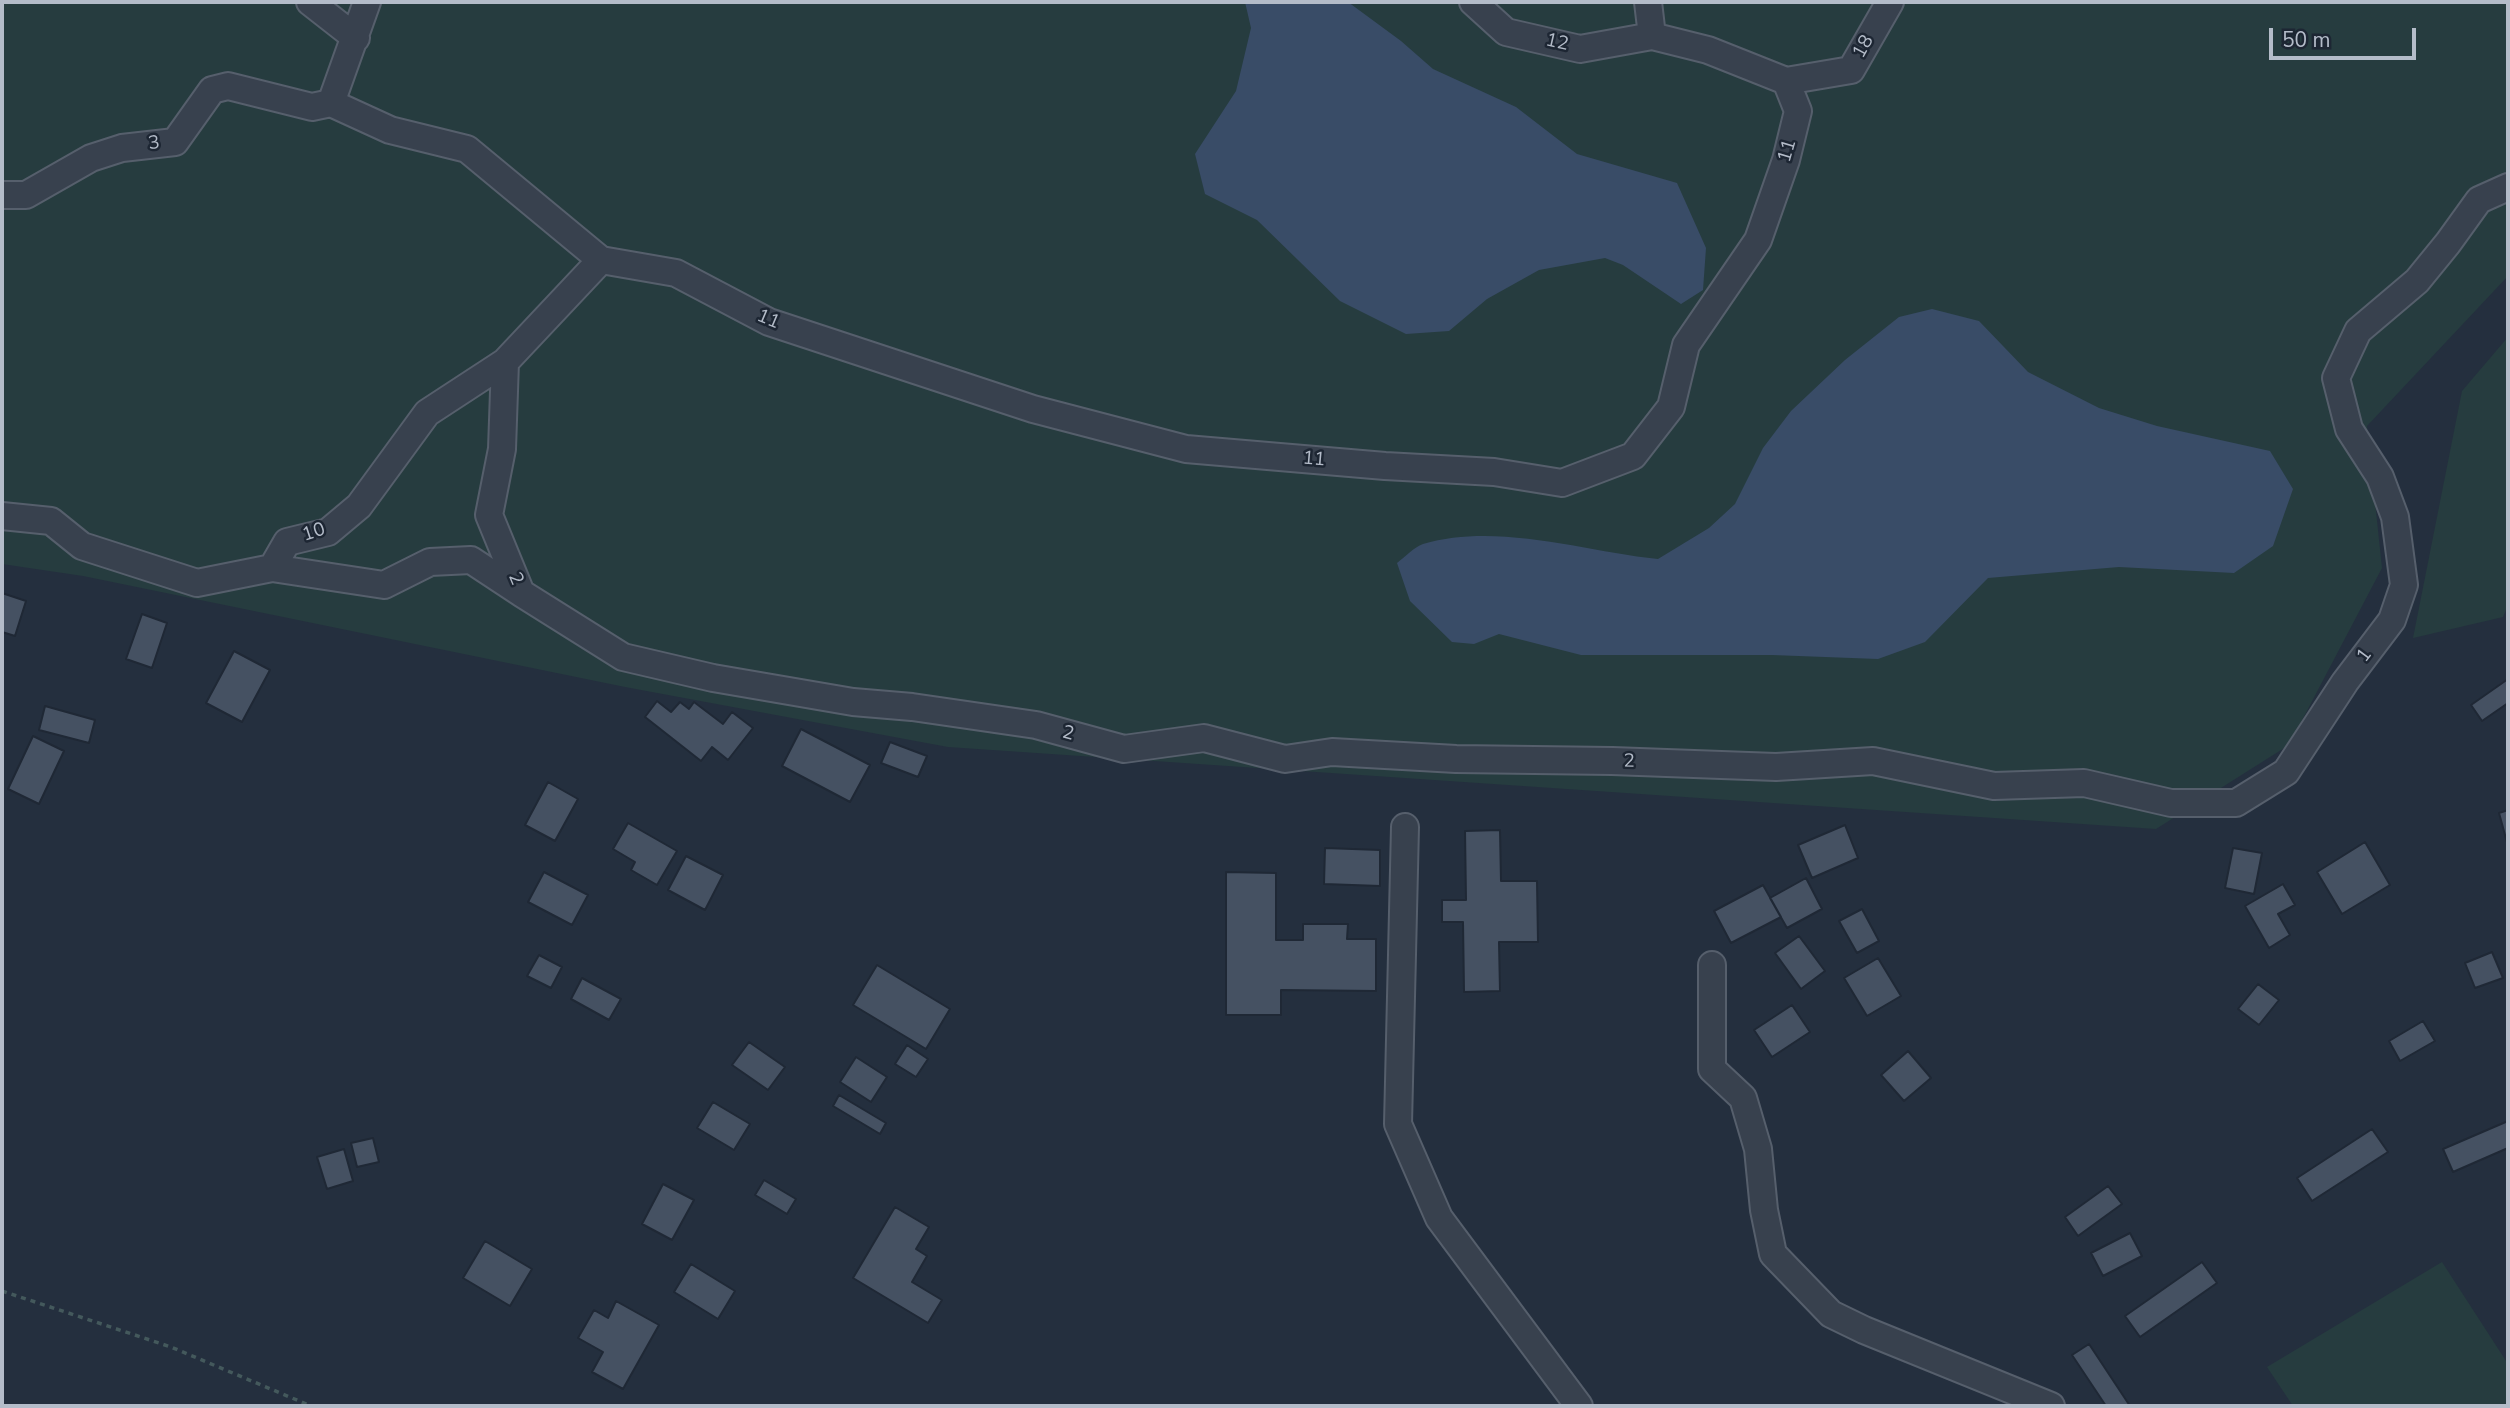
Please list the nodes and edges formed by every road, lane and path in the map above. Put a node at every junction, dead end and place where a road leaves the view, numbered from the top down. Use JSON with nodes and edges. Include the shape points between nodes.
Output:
{"nodes":[{"id":1,"x":310,"y":2,"type":"edge"},
{"id":2,"x":367,"y":2,"type":"edge"},
{"id":3,"x":1473,"y":2,"type":"edge"},
{"id":4,"x":1648,"y":2,"type":"edge"},
{"id":5,"x":1889,"y":2,"type":"edge"},
{"id":6,"x":1652,"y":36,"type":"junction"},
{"id":7,"x":356,"y":38,"type":"junction"},
{"id":8,"x":1786,"y":81,"type":"junction"},
{"id":9,"x":331,"y":103,"type":"junction"},
{"id":10,"x":2508,"y":187,"type":"edge"},
{"id":11,"x":2,"y":195,"type":"edge"},
{"id":12,"x":601,"y":261,"type":"junction"},
{"id":13,"x":505,"y":362,"type":"junction"},
{"id":14,"x":2,"y":516,"type":"edge"},
{"id":15,"x":272,"y":568,"type":"junction"},
{"id":16,"x":520,"y":593,"type":"junction"},
{"id":17,"x":1873,"y":761,"type":"joint"},
{"id":18,"x":1405,"y":827,"type":"dead end"},
{"id":19,"x":1713,"y":965,"type":"dead end"},
{"id":20,"x":2,"y":1291,"type":"edge"},
{"id":21,"x":311,"y":1406,"type":"edge"},
{"id":22,"x":1579,"y":1406,"type":"edge"},
{"id":23,"x":2051,"y":1406,"type":"edge"}],
"edges":[{"from":1,"to":7,"type":"street"},
{"from":2,"to":7,"type":"street"},
{"from":3,"to":6,"type":"street","name":"12","via":[[1506,32],[1580,48]]},
{"from":4,"to":6,"type":"street"},
{"from":5,"to":8,"type":"street","name":"18","via":[[1851,70]]},
{"from":6,"to":8,"type":"street","via":[[1708,50]]},
{"from":7,"to":9,"type":"street"},
{"from":8,"to":12,"type":"street","name":"11","via":[[1798,111],[1762,229],[1686,345],[1671,407],[1633,457],[1562,483],[1493,472],[1186,449],[1033,409],[769,322],[676,273]]},
{"from":9,"to":11,"type":"street","name":"3","via":[[312,107],[228,86],[212,90],[175,142],[122,148],[91,158],[26,195]]},
{"from":9,"to":12,"type":"street","via":[[390,131],[467,149]]},
{"from":10,"to":17,"type":"street","name":"1","via":[[2479,200],[2417,281],[2358,331],[2336,378],[2348,429],[2380,477],[2395,517],[2404,585],[2392,620],[2286,772],[2236,803],[2171,803],[2084,782],[1994,786]]},
{"from":12,"to":13,"type":"street","name":"10"},
{"from":13,"to":15,"type":"street","name":"10","via":[[427,413],[359,506],[328,532],[287,542]]},
{"from":13,"to":16,"type":"street","name":"2","via":[[502,449],[489,515]]},
{"from":14,"to":15,"type":"street","via":[[51,522],[82,546],[197,583]]},
{"from":15,"to":16,"type":"street","via":[[384,585],[430,562],[471,560]]},
{"from":16,"to":17,"type":"street","name":"2","via":[[623,657],[853,702],[1036,725],[1124,749],[1204,738],[1285,760],[1332,752],[1456,760],[1776,767]]},
{"from":18,"to":22,"type":"street","via":[[1398,1124],[1439,1218]]},
{"from":19,"to":23,"type":"street","via":[[1712,1069],[1743,1098],[1758,1149],[1773,1254],[1831,1314]]},
{"from":20,"to":21,"type":"path","via":[[172,1347]]}]}
